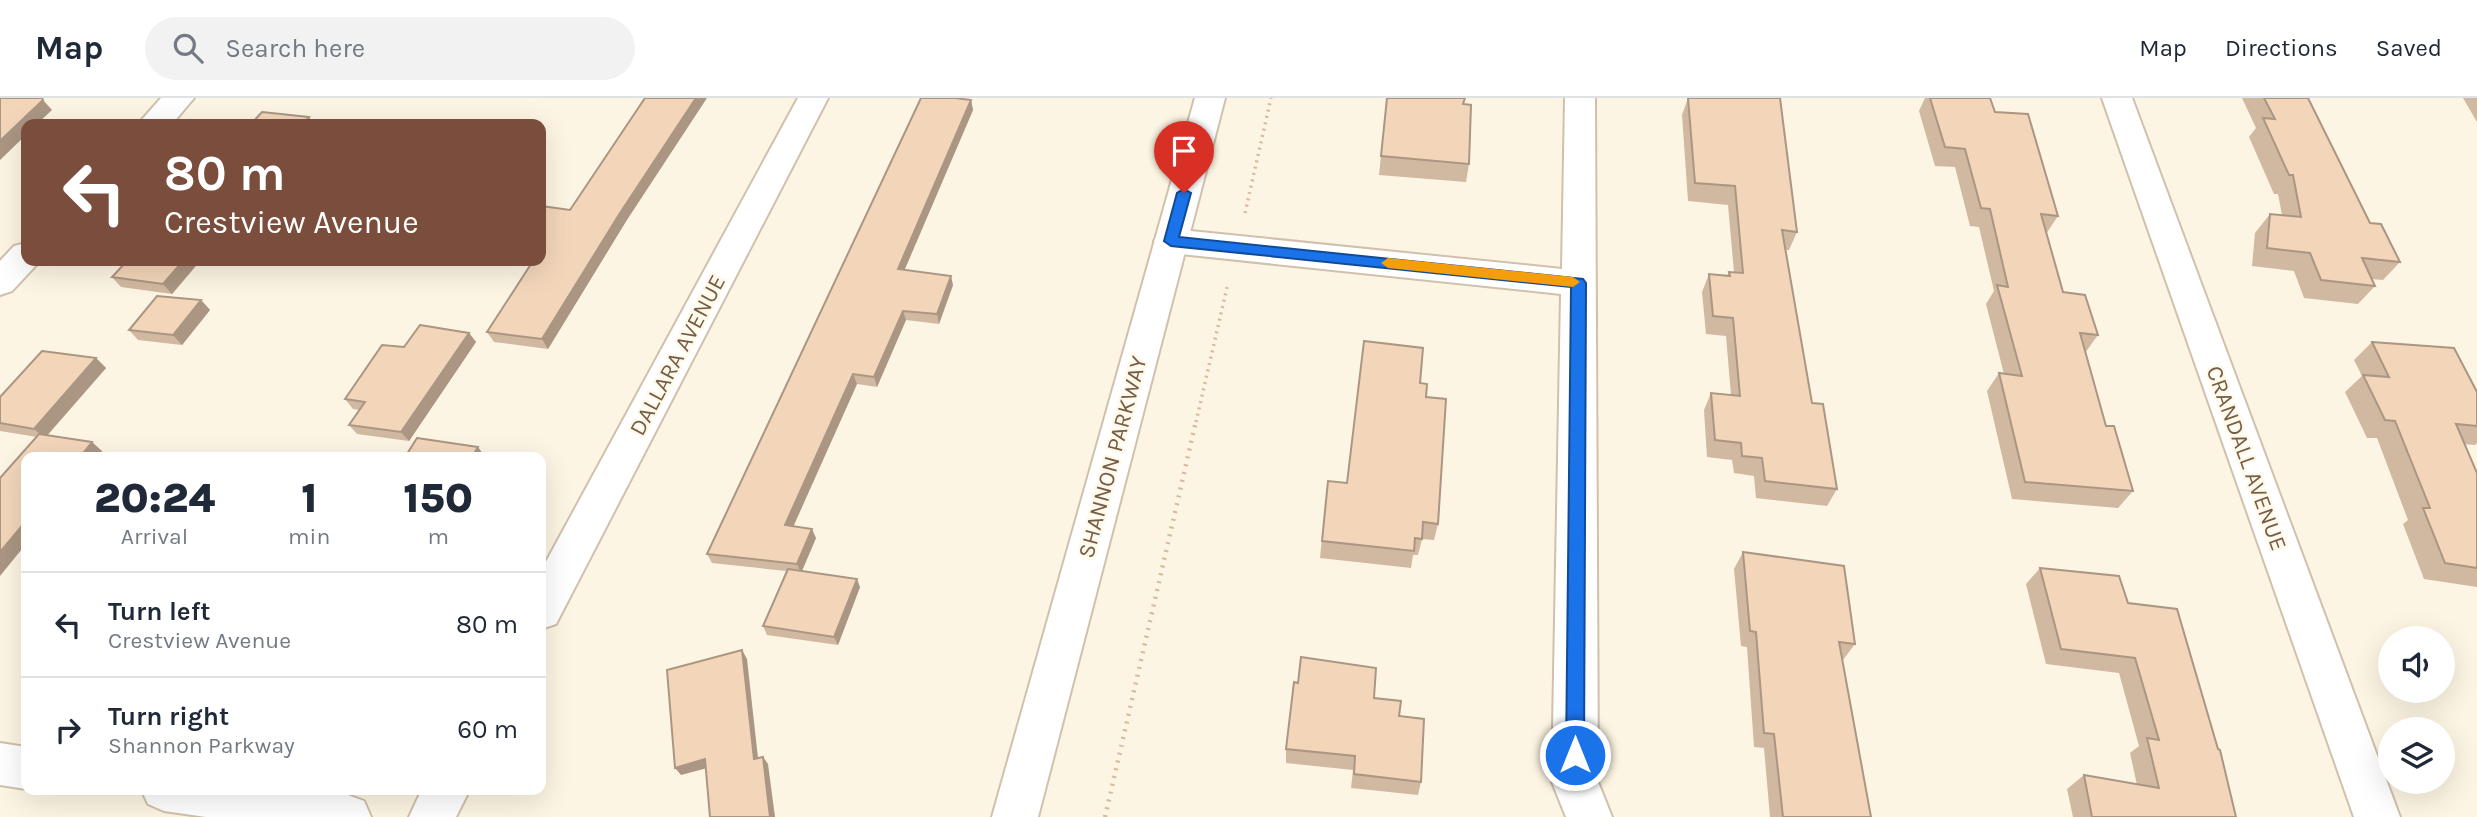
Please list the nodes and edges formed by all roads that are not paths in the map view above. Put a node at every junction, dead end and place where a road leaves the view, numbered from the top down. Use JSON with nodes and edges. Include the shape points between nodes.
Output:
{"nodes":[{"id":1,"x":179,"y":98,"type":"edge"},
{"id":2,"x":813,"y":98,"type":"edge"},
{"id":3,"x":1210,"y":98,"type":"edge"},
{"id":4,"x":1580,"y":98,"type":"edge"},
{"id":5,"x":2117,"y":98,"type":"edge"},
{"id":6,"x":159,"y":119,"type":"edge"},
{"id":7,"x":1171,"y":241,"type":"junction"},
{"id":8,"x":21,"y":260,"type":"edge"},
{"id":9,"x":0,"y":282,"type":"edge"},
{"id":10,"x":1578,"y":283,"type":"junction"},
{"id":11,"x":546,"y":602,"type":"edge"},
{"id":12,"x":0,"y":764,"type":"edge"},
{"id":13,"x":21,"y":767,"type":"edge"},
{"id":14,"x":203,"y":795,"type":"edge"},
{"id":15,"x":444,"y":795,"type":"edge"},
{"id":16,"x":348,"y":817,"type":"edge"},
{"id":17,"x":432,"y":817,"type":"edge"},
{"id":18,"x":1015,"y":817,"type":"edge"},
{"id":19,"x":1589,"y":817,"type":"edge"},
{"id":20,"x":2378,"y":817,"type":"edge"}],
"edges":[{"from":1,"to":6,"type":"street"},
{"from":2,"to":11,"type":"street","name":"DALLARA AVENUE"},
{"from":3,"to":7,"type":"street","name":"SHANNON PARKWAY"},
{"from":4,"to":10,"type":"street"},
{"from":5,"to":20,"type":"street","name":"CRANDALL AVENUE"},
{"from":7,"to":10,"type":"street"},
{"from":7,"to":18,"type":"street","name":"SHANNON PARKWAY"},
{"from":8,"to":9,"type":"street"},
{"from":10,"to":19,"type":"street","via":[[1574,782]]},
{"from":12,"to":13,"type":"street"},
{"from":14,"to":16,"type":"street"},
{"from":15,"to":17,"type":"street"}]}
